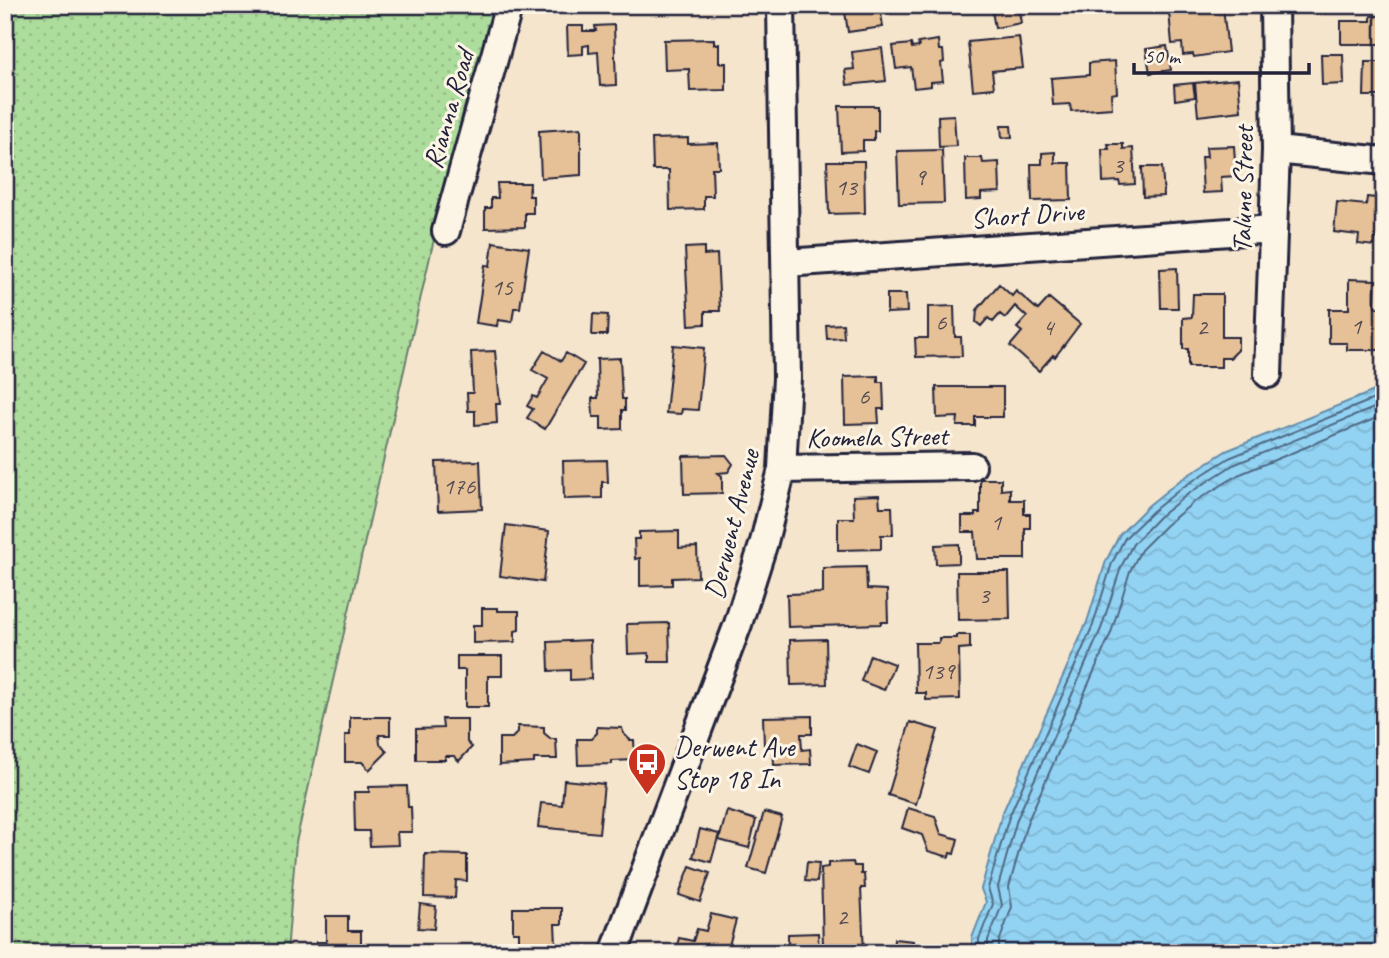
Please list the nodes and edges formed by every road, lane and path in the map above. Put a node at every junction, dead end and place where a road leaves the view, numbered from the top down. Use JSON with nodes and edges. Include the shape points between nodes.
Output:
{"nodes":[{"id":1,"x":509,"y":5,"type":"edge"},
{"id":2,"x":780,"y":5,"type":"edge"},
{"id":3,"x":1274,"y":5,"type":"edge"},
{"id":4,"x":1276,"y":149,"type":"junction"},
{"id":5,"x":1384,"y":161,"type":"edge"},
{"id":6,"x":1273,"y":229,"type":"junction"},
{"id":7,"x":446,"y":231,"type":"dead end"},
{"id":8,"x":786,"y":263,"type":"junction"},
{"id":9,"x":1268,"y":374,"type":"dead end"},
{"id":10,"x":972,"y":466,"type":"dead end"},
{"id":11,"x":782,"y":469,"type":"junction"},
{"id":12,"x":614,"y":953,"type":"edge"}],
"edges":[{"from":1,"to":7,"type":"street","name":"Rianna Road"},
{"from":2,"to":8,"type":"street","name":"Derwent Avenue"},
{"from":3,"to":4,"type":"street","name":"Talune Street"},
{"from":4,"to":5,"type":"street"},
{"from":4,"to":6,"type":"street","name":"Talune Street"},
{"from":6,"to":8,"type":"street","name":"Short Drive"},
{"from":6,"to":9,"type":"street","name":"Talune Street"},
{"from":8,"to":11,"type":"street","name":"Derwent Avenue"},
{"from":10,"to":11,"type":"street","name":"Koomela Street"},
{"from":11,"to":12,"type":"street","name":"Derwent Avenue","via":[[745,603]]}]}
